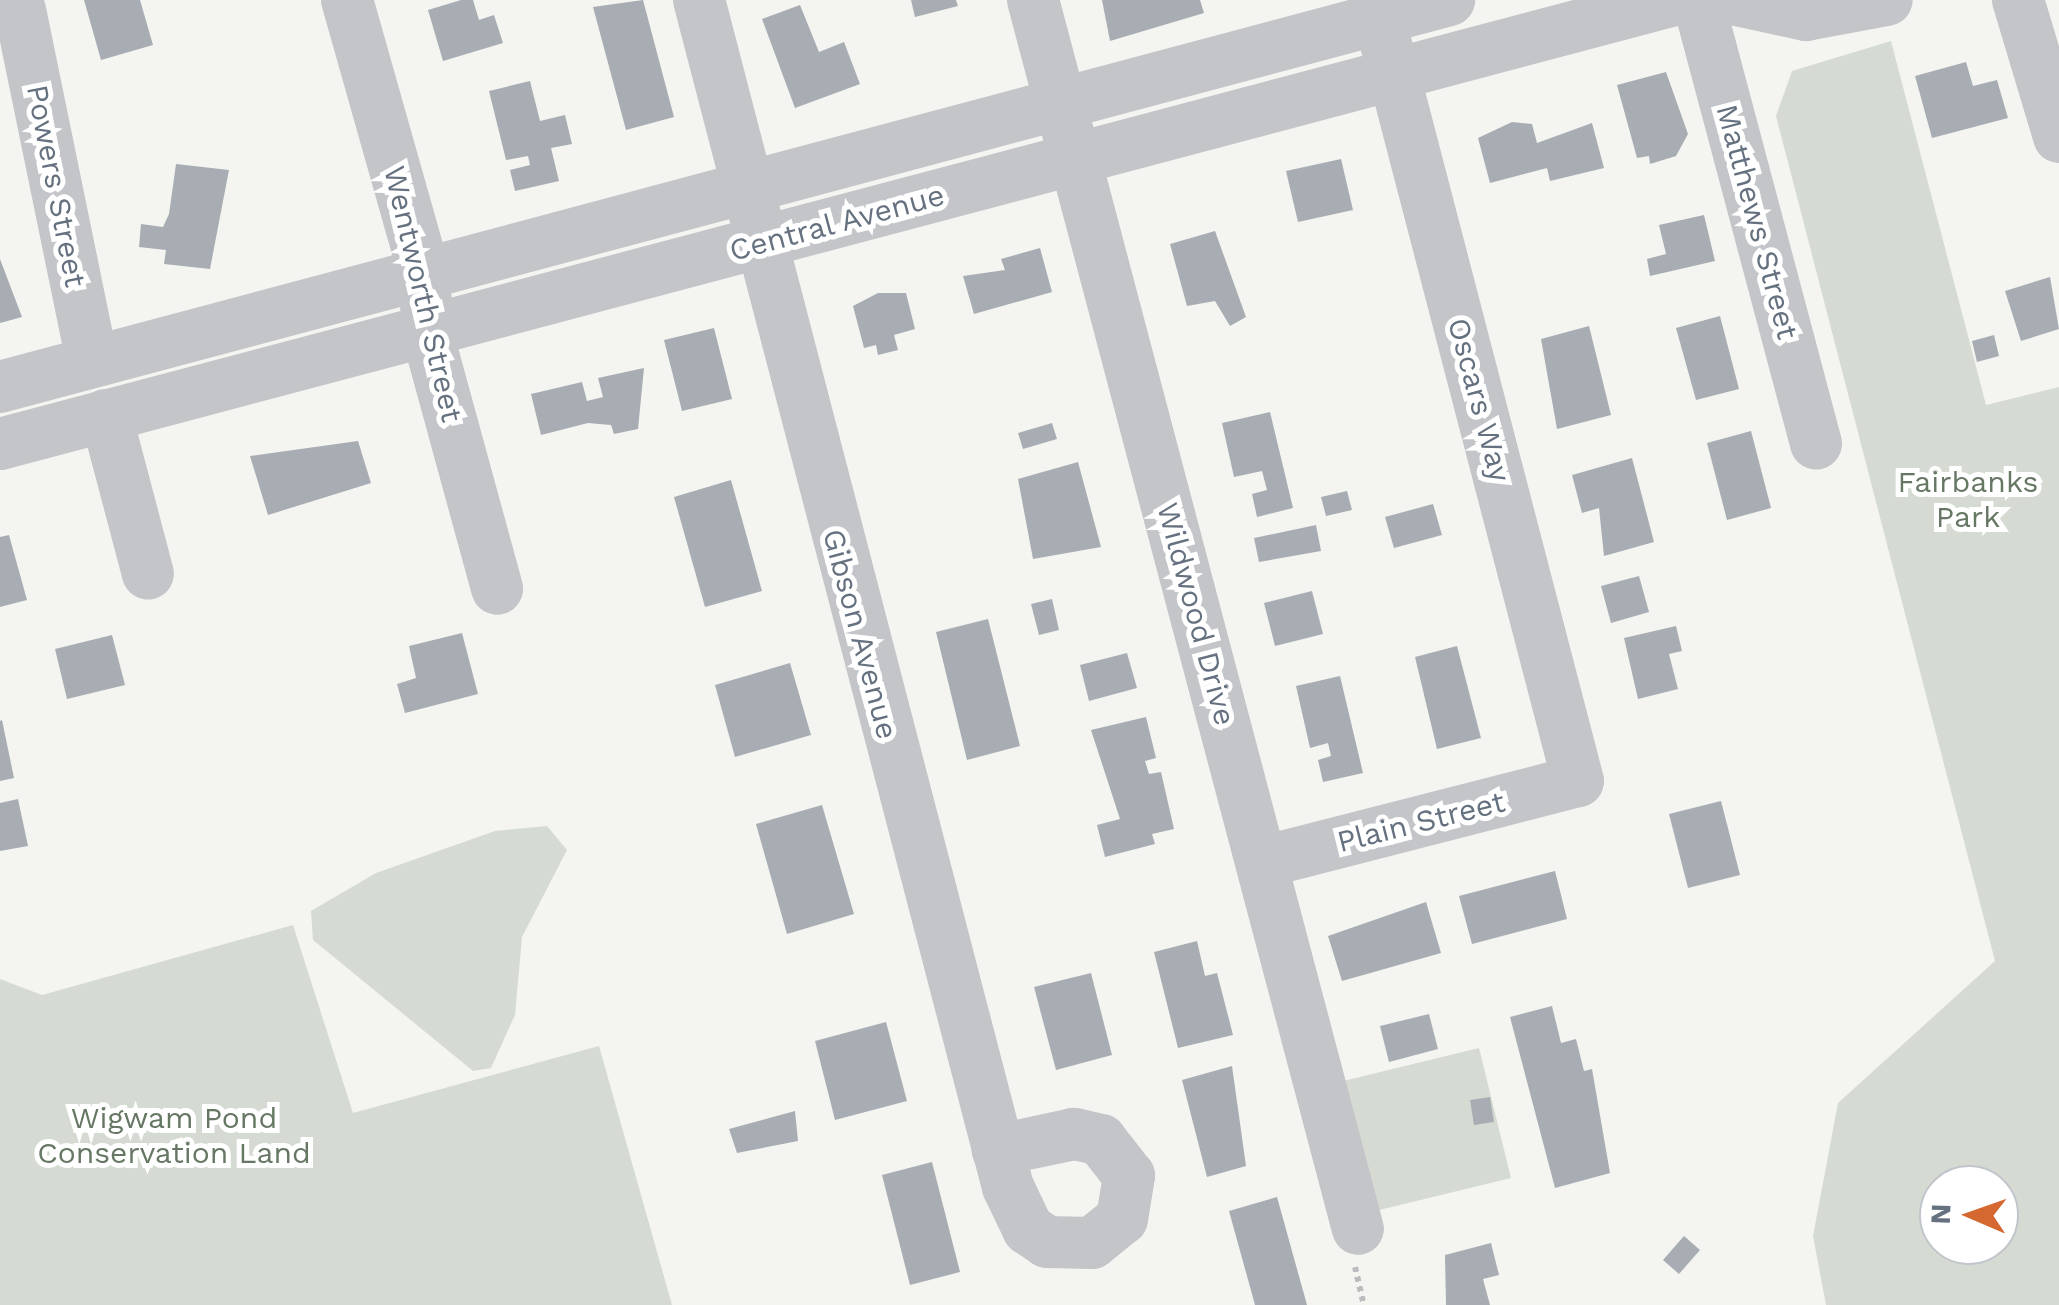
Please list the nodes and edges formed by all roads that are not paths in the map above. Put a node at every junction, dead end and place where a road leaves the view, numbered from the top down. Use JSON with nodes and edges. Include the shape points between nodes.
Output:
{"nodes":[{"id":1,"x":347,"y":0,"type":"edge"},
{"id":2,"x":699,"y":0,"type":"edge"},
{"id":3,"x":1032,"y":0,"type":"edge"},
{"id":4,"x":1448,"y":0,"type":"edge"},
{"id":5,"x":1674,"y":0,"type":"edge"},
{"id":6,"x":1698,"y":0,"type":"edge"},
{"id":7,"x":1738,"y":0,"type":"edge"},
{"id":8,"x":1886,"y":0,"type":"edge"},
{"id":9,"x":2018,"y":0,"type":"edge"},
{"id":10,"x":20,"y":10,"type":"dead end"},
{"id":11,"x":1380,"y":20,"type":"junction"},
{"id":12,"x":1393,"y":73,"type":"junction"},
{"id":13,"x":1061,"y":104,"type":"junction"},
{"id":14,"x":2059,"y":137,"type":"edge"},
{"id":15,"x":1073,"y":162,"type":"junction"},
{"id":16,"x":752,"y":187,"type":"junction"},
{"id":17,"x":756,"y":244,"type":"junction"},
{"id":18,"x":424,"y":273,"type":"junction"},
{"id":19,"x":428,"y":336,"type":"junction"},
{"id":20,"x":92,"y":362,"type":"junction"},
{"id":21,"x":0,"y":387,"type":"edge"},
{"id":22,"x":106,"y":415,"type":"junction"},
{"id":23,"x":0,"y":444,"type":"edge"},
{"id":24,"x":1816,"y":444,"type":"dead end"},
{"id":25,"x":148,"y":574,"type":"dead end"},
{"id":26,"x":497,"y":589,"type":"dead end"},
{"id":27,"x":1578,"y":781,"type":"joint"},
{"id":28,"x":1263,"y":862,"type":"junction"},
{"id":29,"x":998,"y":1150,"type":"junction"},
{"id":30,"x":1358,"y":1229,"type":"dead end"}],
"edges":[{"from":1,"to":18,"type":"street","name":"Wentworth Street"},
{"from":2,"to":16,"type":"street","name":"Gibson Avenue"},
{"from":3,"to":13,"type":"street","name":"Wildwood Drive"},
{"from":4,"to":11,"type":"street","name":"Central Avenue"},
{"from":5,"to":12,"type":"street","name":"Central Avenue"},
{"from":6,"to":24,"type":"street","name":"Matthews Street"},
{"from":7,"to":8,"type":"street","via":[[1806,15]]},
{"from":9,"to":14,"type":"street"},
{"from":10,"to":20,"type":"street","name":"Powers Street"},
{"from":11,"to":12,"type":"street","name":"Oscars Way"},
{"from":11,"to":13,"type":"street","name":"Central Avenue"},
{"from":12,"to":15,"type":"street","name":"Central Avenue"},
{"from":12,"to":27,"type":"street","name":"Oscars Way"},
{"from":13,"to":15,"type":"street","name":"Wildwood Drive"},
{"from":13,"to":16,"type":"street","name":"Central Avenue"},
{"from":15,"to":17,"type":"street","name":"Central Avenue"},
{"from":15,"to":28,"type":"street","name":"Wildwood Drive"},
{"from":16,"to":17,"type":"street","name":"Gibson Avenue"},
{"from":16,"to":18,"type":"street","name":"Central Avenue"},
{"from":17,"to":19,"type":"street","name":"Central Avenue"},
{"from":17,"to":29,"type":"street","name":"Gibson Avenue"},
{"from":18,"to":19,"type":"street","name":"Wentworth Street"},
{"from":18,"to":20,"type":"street","name":"Central Avenue"},
{"from":19,"to":22,"type":"street","name":"Central Avenue"},
{"from":19,"to":26,"type":"street","name":"Wentworth Street"},
{"from":20,"to":21,"type":"street","name":"Central Avenue"},
{"from":22,"to":23,"type":"street","name":"Central Avenue"},
{"from":22,"to":25,"type":"street"},
{"from":27,"to":28,"type":"street","name":"Plain Street"},
{"from":28,"to":30,"type":"street","name":"Wildwood Drive"},
{"from":29,"to":29,"type":"street","name":"Gibson Avenue","via":[[1020,1218],[1059,1245],[1092,1243],[1122,1219],[1130,1186],[1121,1159],[1083,1134]]}]}
